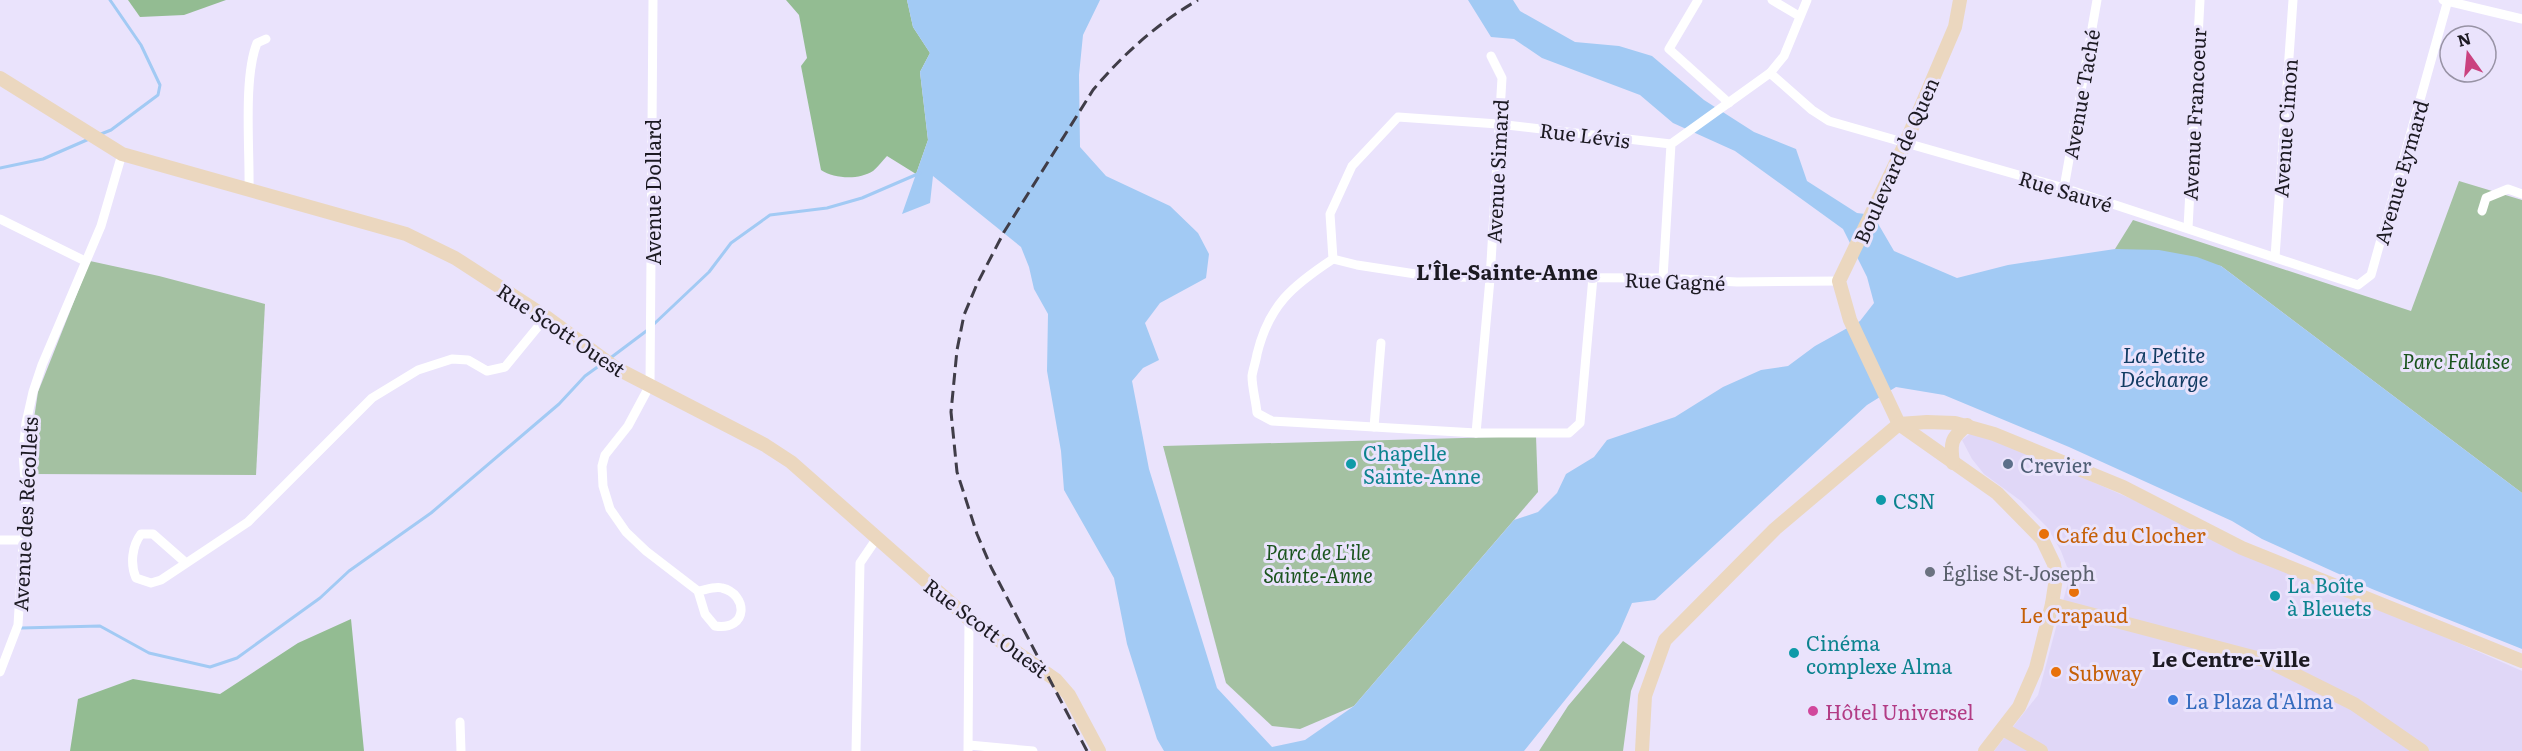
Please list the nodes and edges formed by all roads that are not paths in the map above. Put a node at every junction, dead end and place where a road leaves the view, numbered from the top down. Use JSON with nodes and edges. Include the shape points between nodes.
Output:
{"nodes":[{"id":1,"x":653,"y":0,"type":"edge"},
{"id":2,"x":1698,"y":0,"type":"edge"},
{"id":3,"x":1772,"y":0,"type":"edge"},
{"id":4,"x":1806,"y":0,"type":"edge"},
{"id":5,"x":1960,"y":0,"type":"edge"},
{"id":6,"x":2097,"y":0,"type":"edge"},
{"id":7,"x":2200,"y":0,"type":"edge"},
{"id":8,"x":2293,"y":0,"type":"edge"},
{"id":9,"x":2447,"y":0,"type":"edge"},
{"id":10,"x":1799,"y":16,"type":"junction"},
{"id":11,"x":2522,"y":19,"type":"edge"},
{"id":12,"x":266,"y":39,"type":"dead end"},
{"id":13,"x":1491,"y":56,"type":"dead end"},
{"id":14,"x":1770,"y":73,"type":"junction"},
{"id":15,"x":0,"y":78,"type":"edge"},
{"id":16,"x":1729,"y":103,"type":"junction"},
{"id":17,"x":1498,"y":124,"type":"junction"},
{"id":18,"x":1671,"y":144,"type":"junction"},
{"id":19,"x":1905,"y":144,"type":"junction"},
{"id":20,"x":122,"y":154,"type":"junction"},
{"id":21,"x":2064,"y":188,"type":"junction"},
{"id":22,"x":249,"y":190,"type":"junction"},
{"id":23,"x":2522,"y":194,"type":"edge"},
{"id":24,"x":2482,"y":211,"type":"dead end"},
{"id":25,"x":0,"y":219,"type":"edge"},
{"id":26,"x":2188,"y":228,"type":"junction"},
{"id":27,"x":2275,"y":257,"type":"junction"},
{"id":28,"x":1333,"y":259,"type":"junction"},
{"id":29,"x":85,"y":261,"type":"junction"},
{"id":30,"x":1842,"y":274,"type":"junction"},
{"id":31,"x":2371,"y":275,"type":"joint"},
{"id":32,"x":1593,"y":277,"type":"junction"},
{"id":33,"x":1663,"y":278,"type":"junction"},
{"id":34,"x":1490,"y":279,"type":"junction"},
{"id":35,"x":546,"y":317,"type":"junction"},
{"id":36,"x":1381,"y":343,"type":"dead end"},
{"id":37,"x":650,"y":385,"type":"junction"},
{"id":38,"x":1896,"y":418,"type":"junction"},
{"id":39,"x":1967,"y":425,"type":"junction"},
{"id":40,"x":1374,"y":427,"type":"junction"},
{"id":41,"x":1476,"y":433,"type":"junction"},
{"id":42,"x":1953,"y":463,"type":"junction"},
{"id":43,"x":877,"y":538,"type":"junction"},
{"id":44,"x":0,"y":540,"type":"edge"},
{"id":45,"x":25,"y":540,"type":"junction"},
{"id":46,"x":186,"y":564,"type":"junction"},
{"id":47,"x":698,"y":591,"type":"junction"},
{"id":48,"x":2052,"y":604,"type":"junction"},
{"id":49,"x":969,"y":619,"type":"junction"},
{"id":50,"x":2522,"y":661,"type":"edge"},
{"id":51,"x":0,"y":672,"type":"edge"},
{"id":52,"x":460,"y":722,"type":"dead end"},
{"id":53,"x":2003,"y":729,"type":"junction"},
{"id":54,"x":968,"y":748,"type":"edge"},
{"id":55,"x":461,"y":751,"type":"edge"},
{"id":56,"x":856,"y":751,"type":"edge"},
{"id":57,"x":1033,"y":751,"type":"edge"},
{"id":58,"x":1099,"y":751,"type":"edge"},
{"id":59,"x":1642,"y":751,"type":"edge"},
{"id":60,"x":1985,"y":751,"type":"edge"},
{"id":61,"x":2041,"y":751,"type":"edge"},
{"id":62,"x":2422,"y":751,"type":"edge"}],
"edges":[{"from":1,"to":37,"type":"street","name":"Avenue Dollard"},
{"from":2,"to":16,"type":"street","via":[[1669,49]]},
{"from":3,"to":10,"type":"street"},
{"from":4,"to":10,"type":"street"},
{"from":5,"to":19,"type":"street","name":"Boulevard de Quen","via":[[1955,27]]},
{"from":6,"to":21,"type":"street","name":"Avenue Taché"},
{"from":7,"to":26,"type":"street","name":"Avenue Francoeur"},
{"from":8,"to":27,"type":"street","name":"Avenue Cimon"},
{"from":9,"to":11,"type":"street"},
{"from":9,"to":31,"type":"street","name":"Avenue Eymard"},
{"from":10,"to":14,"type":"street","via":[[1784,56]]},
{"from":12,"to":22,"type":"street","via":[[257,43],[252,56]]},
{"from":13,"to":17,"type":"street","name":"Avenue Simard","via":[[1502,78]]},
{"from":14,"to":16,"type":"street"},
{"from":14,"to":19,"type":"street","name":"Rue Sauvé","via":[[1829,121]]},
{"from":15,"to":20,"type":"street","name":"Rue Scott Ouest"},
{"from":16,"to":18,"type":"street"},
{"from":17,"to":18,"type":"street","name":"Rue Lévis"},
{"from":17,"to":28,"type":"street","name":"Rue Lévis","via":[[1398,117],[1352,166],[1330,214]]},
{"from":17,"to":34,"type":"street","name":"Avenue Simard"},
{"from":18,"to":33,"type":"street"},
{"from":19,"to":21,"type":"street","name":"Rue Sauvé"},
{"from":19,"to":30,"type":"street","name":"Boulevard de Quen"},
{"from":20,"to":22,"type":"street","name":"Rue Scott Ouest"},
{"from":20,"to":29,"type":"street","name":"Avenue des Récollets","via":[[101,226]]},
{"from":21,"to":26,"type":"street","name":"Rue Sauvé"},
{"from":22,"to":35,"type":"street","name":"Rue Scott Ouest","via":[[406,234],[455,258]]},
{"from":23,"to":24,"type":"street","via":[[2508,189],[2486,198]]},
{"from":25,"to":29,"type":"street"},
{"from":26,"to":27,"type":"street","name":"Rue Sauvé"},
{"from":27,"to":31,"type":"street","name":"Rue Sauvé","via":[[2358,285]]},
{"from":28,"to":34,"type":"street","name":"Rue Gagné","via":[[1435,277]]},
{"from":28,"to":40,"type":"street","via":[[1306,276],[1272,313],[1252,376],[1257,413],[1272,421]]},
{"from":29,"to":45,"type":"street","name":"Avenue des Récollets","via":[[42,365],[26,423]]},
{"from":30,"to":33,"type":"street","name":"Rue Gagné","via":[[1737,282]]},
{"from":30,"to":38,"type":"street","via":[[1850,320]]},
{"from":32,"to":33,"type":"street","name":"Rue Gagné"},
{"from":32,"to":34,"type":"street","name":"Rue Gagné"},
{"from":32,"to":41,"type":"street","via":[[1580,423],[1569,433]]},
{"from":34,"to":41,"type":"street","name":"Avenue Simard"},
{"from":35,"to":37,"type":"street","name":"Rue Scott Ouest","via":[[594,354]]},
{"from":35,"to":46,"type":"street","via":[[505,368],[487,371],[468,360],[452,359],[418,370],[372,398],[248,522]]},
{"from":36,"to":40,"type":"street"},
{"from":37,"to":43,"type":"street","name":"Rue Scott Ouest","via":[[791,462]]},
{"from":37,"to":47,"type":"street","via":[[628,426],[605,455],[603,486],[610,509],[626,532]]},
{"from":38,"to":39,"type":"street"},
{"from":38,"to":42,"type":"street"},
{"from":38,"to":59,"type":"street","via":[[1775,529],[1665,640],[1645,696]]},
{"from":39,"to":42,"type":"street","via":[[1953,436]]},
{"from":39,"to":50,"type":"street","via":[[2123,487],[2242,548]]},
{"from":40,"to":41,"type":"street"},
{"from":42,"to":48,"type":"street","via":[[1997,493],[2042,539],[2055,564]]},
{"from":43,"to":49,"type":"street","name":"Rue Scott Ouest"},
{"from":43,"to":56,"type":"street","via":[[860,563]]},
{"from":44,"to":45,"type":"street"},
{"from":45,"to":51,"type":"street","name":"Avenue des Récollets","via":[[18,625]]},
{"from":46,"to":46,"type":"street","via":[[161,580],[143,582],[132,570],[135,542],[141,534],[153,534]]},
{"from":47,"to":47,"type":"street","via":[[705,614],[715,626],[735,625],[741,609],[737,598],[721,587]]},
{"from":48,"to":53,"type":"street","via":[[2033,676],[2019,707]]},
{"from":48,"to":62,"type":"street","via":[[2268,661],[2354,705]]},
{"from":49,"to":54,"type":"street"},
{"from":49,"to":58,"type":"street","name":"Rue Scott Ouest","via":[[1056,680],[1069,695]]},
{"from":52,"to":55,"type":"street"},
{"from":53,"to":60,"type":"street"},
{"from":53,"to":61,"type":"street"},
{"from":54,"to":57,"type":"street"}]}
